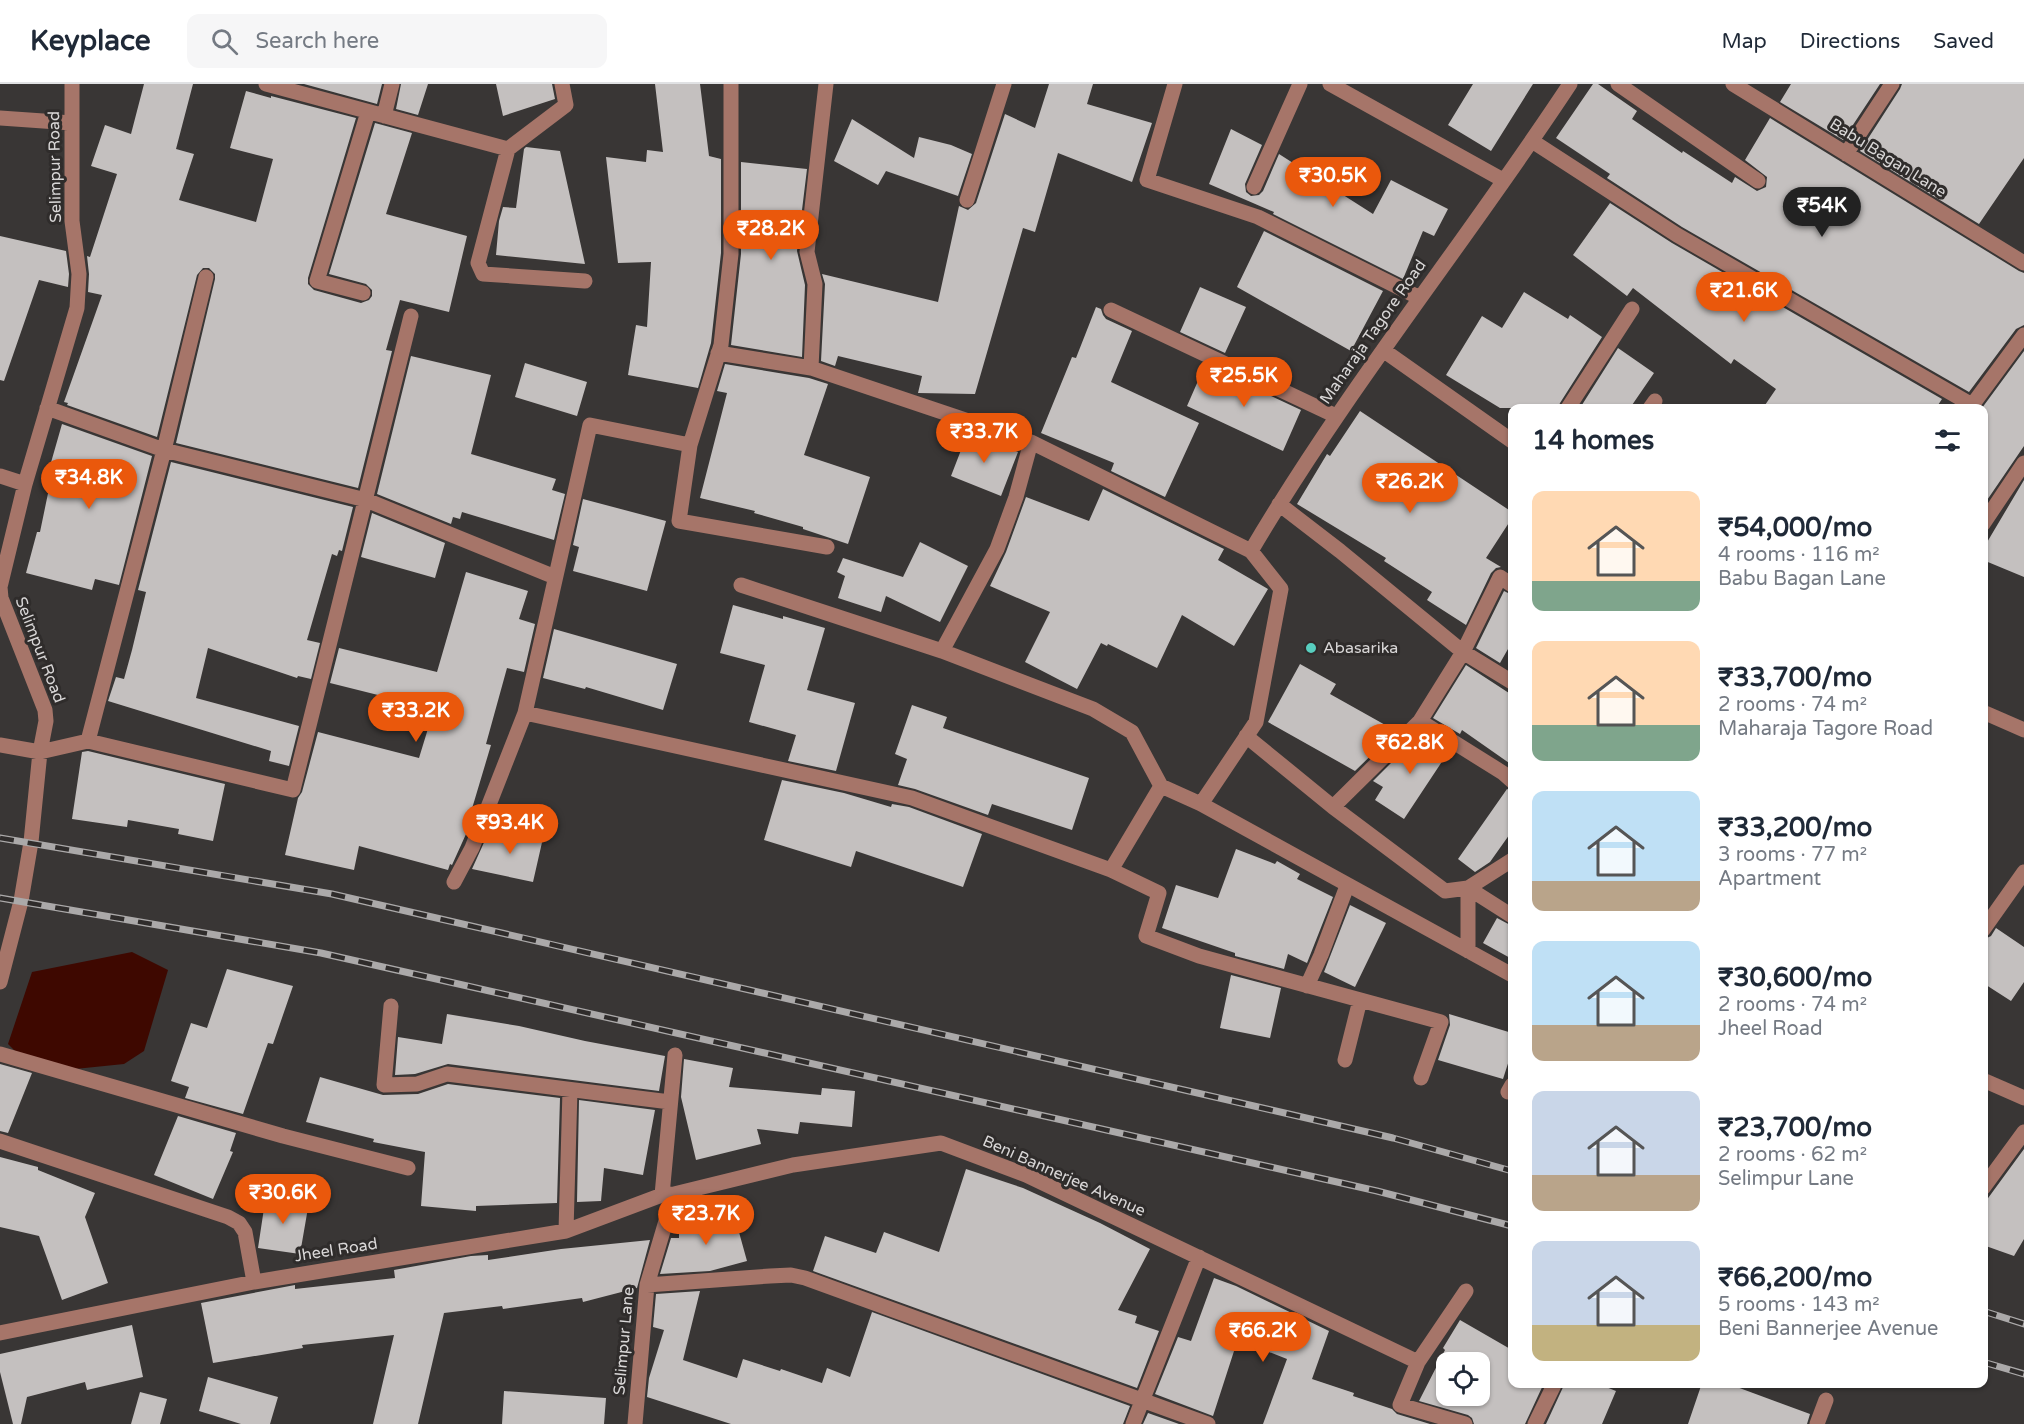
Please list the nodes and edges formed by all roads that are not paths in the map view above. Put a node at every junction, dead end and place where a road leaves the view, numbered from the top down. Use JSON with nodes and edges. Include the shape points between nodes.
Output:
{"nodes":[{"id":1,"x":72,"y":84,"type":"edge"},
{"id":2,"x":266,"y":84,"type":"edge"},
{"id":3,"x":392,"y":84,"type":"edge"},
{"id":4,"x":562,"y":84,"type":"edge"},
{"id":5,"x":731,"y":84,"type":"edge"},
{"id":6,"x":825,"y":84,"type":"edge"},
{"id":7,"x":1004,"y":84,"type":"edge"},
{"id":8,"x":1175,"y":84,"type":"edge"},
{"id":9,"x":1300,"y":84,"type":"edge"},
{"id":10,"x":1330,"y":84,"type":"edge"},
{"id":11,"x":1570,"y":84,"type":"edge"},
{"id":12,"x":1618,"y":84,"type":"edge"},
{"id":13,"x":1733,"y":84,"type":"edge"},
{"id":14,"x":1892,"y":84,"type":"edge"},
{"id":15,"x":298,"y":88,"type":"edge"},
{"id":16,"x":368,"y":112,"type":"junction"},
{"id":17,"x":384,"y":116,"type":"junction"},
{"id":18,"x":0,"y":117,"type":"edge"},
{"id":19,"x":72,"y":123,"type":"junction"},
{"id":20,"x":1532,"y":141,"type":"junction"},
{"id":21,"x":508,"y":149,"type":"junction"},
{"id":22,"x":1846,"y":154,"type":"junction"},
{"id":23,"x":1503,"y":180,"type":"junction"},
{"id":24,"x":1758,"y":181,"type":"dead end"},
{"id":25,"x":1254,"y":187,"type":"dead end"},
{"id":26,"x":967,"y":200,"type":"dead end"},
{"id":27,"x":2024,"y":263,"type":"edge"},
{"id":28,"x":206,"y":277,"type":"dead end"},
{"id":29,"x":585,"y":281,"type":"dead end"},
{"id":30,"x":363,"y":293,"type":"dead end"},
{"id":31,"x":1420,"y":298,"type":"junction"},
{"id":32,"x":1632,"y":309,"type":"dead end"},
{"id":33,"x":1111,"y":310,"type":"dead end"},
{"id":34,"x":411,"y":316,"type":"dead end"},
{"id":35,"x":2024,"y":335,"type":"edge"},
{"id":36,"x":1383,"y":350,"type":"junction"},
{"id":37,"x":718,"y":353,"type":"junction"},
{"id":38,"x":811,"y":368,"type":"junction"},
{"id":39,"x":1571,"y":404,"type":"edge"},
{"id":40,"x":1966,"y":404,"type":"edge"},
{"id":41,"x":1973,"y":404,"type":"edge"},
{"id":42,"x":47,"y":408,"type":"junction"},
{"id":43,"x":1336,"y":416,"type":"junction"},
{"id":44,"x":1508,"y":438,"type":"edge"},
{"id":45,"x":1031,"y":442,"type":"junction"},
{"id":46,"x":690,"y":446,"type":"junction"},
{"id":47,"x":164,"y":450,"type":"junction"},
{"id":48,"x":2024,"y":463,"type":"edge"},
{"id":49,"x":0,"y":476,"type":"edge"},
{"id":50,"x":25,"y":484,"type":"junction"},
{"id":51,"x":366,"y":500,"type":"junction"},
{"id":52,"x":1279,"y":504,"type":"junction"},
{"id":53,"x":1988,"y":517,"type":"edge"},
{"id":54,"x":827,"y":547,"type":"dead end"},
{"id":55,"x":1251,"y":551,"type":"junction"},
{"id":56,"x":555,"y":577,"type":"junction"},
{"id":57,"x":1508,"y":582,"type":"edge"},
{"id":58,"x":741,"y":585,"type":"dead end"},
{"id":59,"x":942,"y":651,"type":"junction"},
{"id":60,"x":1464,"y":652,"type":"junction"},
{"id":61,"x":1508,"y":680,"type":"edge"},
{"id":62,"x":525,"y":713,"type":"junction"},
{"id":63,"x":1988,"y":713,"type":"edge"},
{"id":64,"x":1420,"y":721,"type":"junction"},
{"id":65,"x":2024,"y":730,"type":"edge"},
{"id":66,"x":1246,"y":736,"type":"junction"},
{"id":67,"x":88,"y":741,"type":"junction"},
{"id":68,"x":0,"y":745,"type":"edge"},
{"id":69,"x":40,"y":752,"type":"junction"},
{"id":70,"x":1508,"y":777,"type":"edge"},
{"id":71,"x":1161,"y":786,"type":"junction"},
{"id":72,"x":1201,"y":804,"type":"junction"},
{"id":73,"x":1333,"y":807,"type":"junction"},
{"id":74,"x":1508,"y":862,"type":"edge"},
{"id":75,"x":1111,"y":870,"type":"junction"},
{"id":76,"x":2024,"y":872,"type":"edge"},
{"id":77,"x":454,"y":882,"type":"dead end"},
{"id":78,"x":1347,"y":886,"type":"junction"},
{"id":79,"x":1467,"y":888,"type":"junction"},
{"id":80,"x":1508,"y":914,"type":"edge"},
{"id":81,"x":1988,"y":923,"type":"edge"},
{"id":82,"x":1468,"y":951,"type":"junction"},
{"id":83,"x":2,"y":966,"type":"edge"},
{"id":84,"x":1508,"y":973,"type":"edge"},
{"id":85,"x":0,"y":982,"type":"edge"},
{"id":86,"x":1307,"y":986,"type":"junction"},
{"id":87,"x":1360,"y":1000,"type":"junction"},
{"id":88,"x":391,"y":1006,"type":"dead end"},
{"id":89,"x":0,"y":1054,"type":"edge"},
{"id":90,"x":675,"y":1055,"type":"dead end"},
{"id":91,"x":1345,"y":1060,"type":"dead end"},
{"id":92,"x":1421,"y":1078,"type":"dead end"},
{"id":93,"x":1988,"y":1082,"type":"edge"},
{"id":94,"x":570,"y":1090,"type":"junction"},
{"id":95,"x":2024,"y":1098,"type":"edge"},
{"id":96,"x":670,"y":1102,"type":"junction"},
{"id":97,"x":2024,"y":1132,"type":"edge"},
{"id":98,"x":0,"y":1141,"type":"edge"},
{"id":99,"x":408,"y":1168,"type":"dead end"},
{"id":100,"x":1988,"y":1181,"type":"edge"},
{"id":101,"x":668,"y":1194,"type":"junction"},
{"id":102,"x":566,"y":1231,"type":"junction"},
{"id":103,"x":1199,"y":1257,"type":"junction"},
{"id":104,"x":254,"y":1282,"type":"junction"},
{"id":105,"x":647,"y":1285,"type":"junction"},
{"id":106,"x":1466,"y":1292,"type":"dead end"},
{"id":107,"x":0,"y":1333,"type":"edge"},
{"id":108,"x":1418,"y":1362,"type":"junction"},
{"id":109,"x":1552,"y":1388,"type":"edge"},
{"id":110,"x":1141,"y":1400,"type":"junction"},
{"id":111,"x":1826,"y":1400,"type":"dead end"},
{"id":112,"x":636,"y":1423,"type":"edge"},
{"id":113,"x":1132,"y":1424,"type":"edge"},
{"id":114,"x":1208,"y":1424,"type":"edge"},
{"id":115,"x":1465,"y":1424,"type":"edge"},
{"id":116,"x":1534,"y":1424,"type":"edge"},
{"id":117,"x":1817,"y":1424,"type":"edge"}],
"edges":[{"from":1,"to":19,"type":"street","name":"Selimpur Road"},
{"from":2,"to":15,"type":"street"},
{"from":3,"to":17,"type":"street"},
{"from":4,"to":21,"type":"street","via":[[566,105]]},
{"from":5,"to":37,"type":"street","via":[[731,254]]},
{"from":6,"to":38,"type":"street","via":[[807,252],[815,284]]},
{"from":7,"to":26,"type":"street"},
{"from":8,"to":31,"type":"street","via":[[1147,180],[1258,217]]},
{"from":9,"to":25,"type":"street"},
{"from":10,"to":23,"type":"street"},
{"from":11,"to":20,"type":"street","name":"Maharaja Tagore Road"},
{"from":12,"to":24,"type":"street"},
{"from":13,"to":22,"type":"street","name":"Babu Bagan Lane"},
{"from":14,"to":22,"type":"street"},
{"from":15,"to":16,"type":"street"},
{"from":16,"to":17,"type":"street"},
{"from":16,"to":30,"type":"street","via":[[317,281]]},
{"from":17,"to":21,"type":"street"},
{"from":18,"to":19,"type":"street"},
{"from":19,"to":42,"type":"street","name":"Selimpur Road","via":[[77,308]]},
{"from":20,"to":23,"type":"street","name":"Maharaja Tagore Road"},
{"from":20,"to":40,"type":"street","via":[[1677,235]]},
{"from":21,"to":29,"type":"street","via":[[478,263],[483,274]]},
{"from":22,"to":27,"type":"street","name":"Babu Bagan Lane"},
{"from":23,"to":31,"type":"street","name":"Maharaja Tagore Road"},
{"from":28,"to":47,"type":"street"},
{"from":31,"to":36,"type":"street","name":"Maharaja Tagore Road"},
{"from":32,"to":39,"type":"street"},
{"from":33,"to":43,"type":"street"},
{"from":34,"to":51,"type":"street"},
{"from":35,"to":41,"type":"street"},
{"from":36,"to":43,"type":"street","name":"Maharaja Tagore Road"},
{"from":36,"to":44,"type":"street"},
{"from":37,"to":38,"type":"street"},
{"from":37,"to":46,"type":"street"},
{"from":38,"to":45,"type":"street"},
{"from":42,"to":47,"type":"street"},
{"from":42,"to":50,"type":"street","name":"Selimpur Road"},
{"from":43,"to":52,"type":"street","name":"Maharaja Tagore Road"},
{"from":45,"to":55,"type":"street"},
{"from":45,"to":59,"type":"street","via":[[997,549]]},
{"from":46,"to":54,"type":"street","via":[[679,521]]},
{"from":46,"to":56,"type":"street","via":[[590,425]]},
{"from":47,"to":51,"type":"street"},
{"from":47,"to":67,"type":"street"},
{"from":48,"to":53,"type":"street"},
{"from":49,"to":50,"type":"street"},
{"from":50,"to":69,"type":"street","name":"Selimpur Road","via":[[2,578],[1,598],[45,710]]},
{"from":51,"to":56,"type":"street"},
{"from":51,"to":67,"type":"street","via":[[293,790]]},
{"from":52,"to":55,"type":"street","name":"Maharaja Tagore Road"},
{"from":52,"to":60,"type":"street"},
{"from":55,"to":66,"type":"street","via":[[1281,589],[1256,722]]},
{"from":56,"to":62,"type":"street"},
{"from":57,"to":60,"type":"street","via":[[1500,577]]},
{"from":58,"to":59,"type":"street"},
{"from":59,"to":71,"type":"street","via":[[1093,709],[1132,732]]},
{"from":60,"to":61,"type":"street"},
{"from":60,"to":64,"type":"street"},
{"from":62,"to":75,"type":"street","via":[[912,798]]},
{"from":62,"to":77,"type":"street","via":[[472,848]]},
{"from":63,"to":65,"type":"street"},
{"from":64,"to":70,"type":"street"},
{"from":64,"to":73,"type":"street"},
{"from":66,"to":72,"type":"street"},
{"from":66,"to":73,"type":"street"},
{"from":67,"to":69,"type":"street"},
{"from":68,"to":69,"type":"street"},
{"from":69,"to":83,"type":"street","name":"Selimpur Road","via":[[21,901]]},
{"from":71,"to":72,"type":"street"},
{"from":71,"to":75,"type":"street"},
{"from":72,"to":78,"type":"street"},
{"from":73,"to":79,"type":"street","via":[[1445,891]]},
{"from":74,"to":79,"type":"street"},
{"from":75,"to":86,"type":"street","via":[[1160,893],[1146,936],[1199,956]]},
{"from":76,"to":81,"type":"street"},
{"from":78,"to":82,"type":"street"},
{"from":78,"to":86,"type":"street"},
{"from":79,"to":80,"type":"street"},
{"from":79,"to":82,"type":"street"},
{"from":82,"to":84,"type":"street"},
{"from":83,"to":85,"type":"street","name":"Selimpur Road"},
{"from":86,"to":87,"type":"street"},
{"from":87,"to":91,"type":"street"},
{"from":87,"to":92,"type":"street","via":[[1441,1022]]},
{"from":88,"to":94,"type":"street","via":[[384,1085],[417,1084],[447,1074]]},
{"from":89,"to":99,"type":"street"},
{"from":90,"to":96,"type":"street","name":"Selimpur Lane"},
{"from":93,"to":95,"type":"street"},
{"from":94,"to":96,"type":"street"},
{"from":94,"to":102,"type":"street"},
{"from":96,"to":101,"type":"street","name":"Selimpur Lane"},
{"from":97,"to":100,"type":"street"},
{"from":98,"to":104,"type":"street","via":[[228,1216],[246,1232]]},
{"from":101,"to":102,"type":"street","name":"Jheel Road"},
{"from":101,"to":103,"type":"street","name":"Beni Bannerjee Avenue","via":[[793,1166],[941,1143],[1026,1175]]},
{"from":101,"to":105,"type":"street","name":"Selimpur Lane"},
{"from":102,"to":104,"type":"street","name":"Jheel Road"},
{"from":103,"to":108,"type":"street","name":"Beni Bannerjee Avenue"},
{"from":103,"to":110,"type":"street"},
{"from":104,"to":107,"type":"street","name":"Jheel Road"},
{"from":105,"to":110,"type":"street","via":[[791,1275],[805,1278]]},
{"from":105,"to":112,"type":"street","name":"Selimpur Lane"},
{"from":106,"to":108,"type":"street"},
{"from":108,"to":115,"type":"street","via":[[1400,1405]]},
{"from":109,"to":116,"type":"street"},
{"from":110,"to":113,"type":"street"},
{"from":110,"to":114,"type":"street"},
{"from":111,"to":117,"type":"street"}]}
